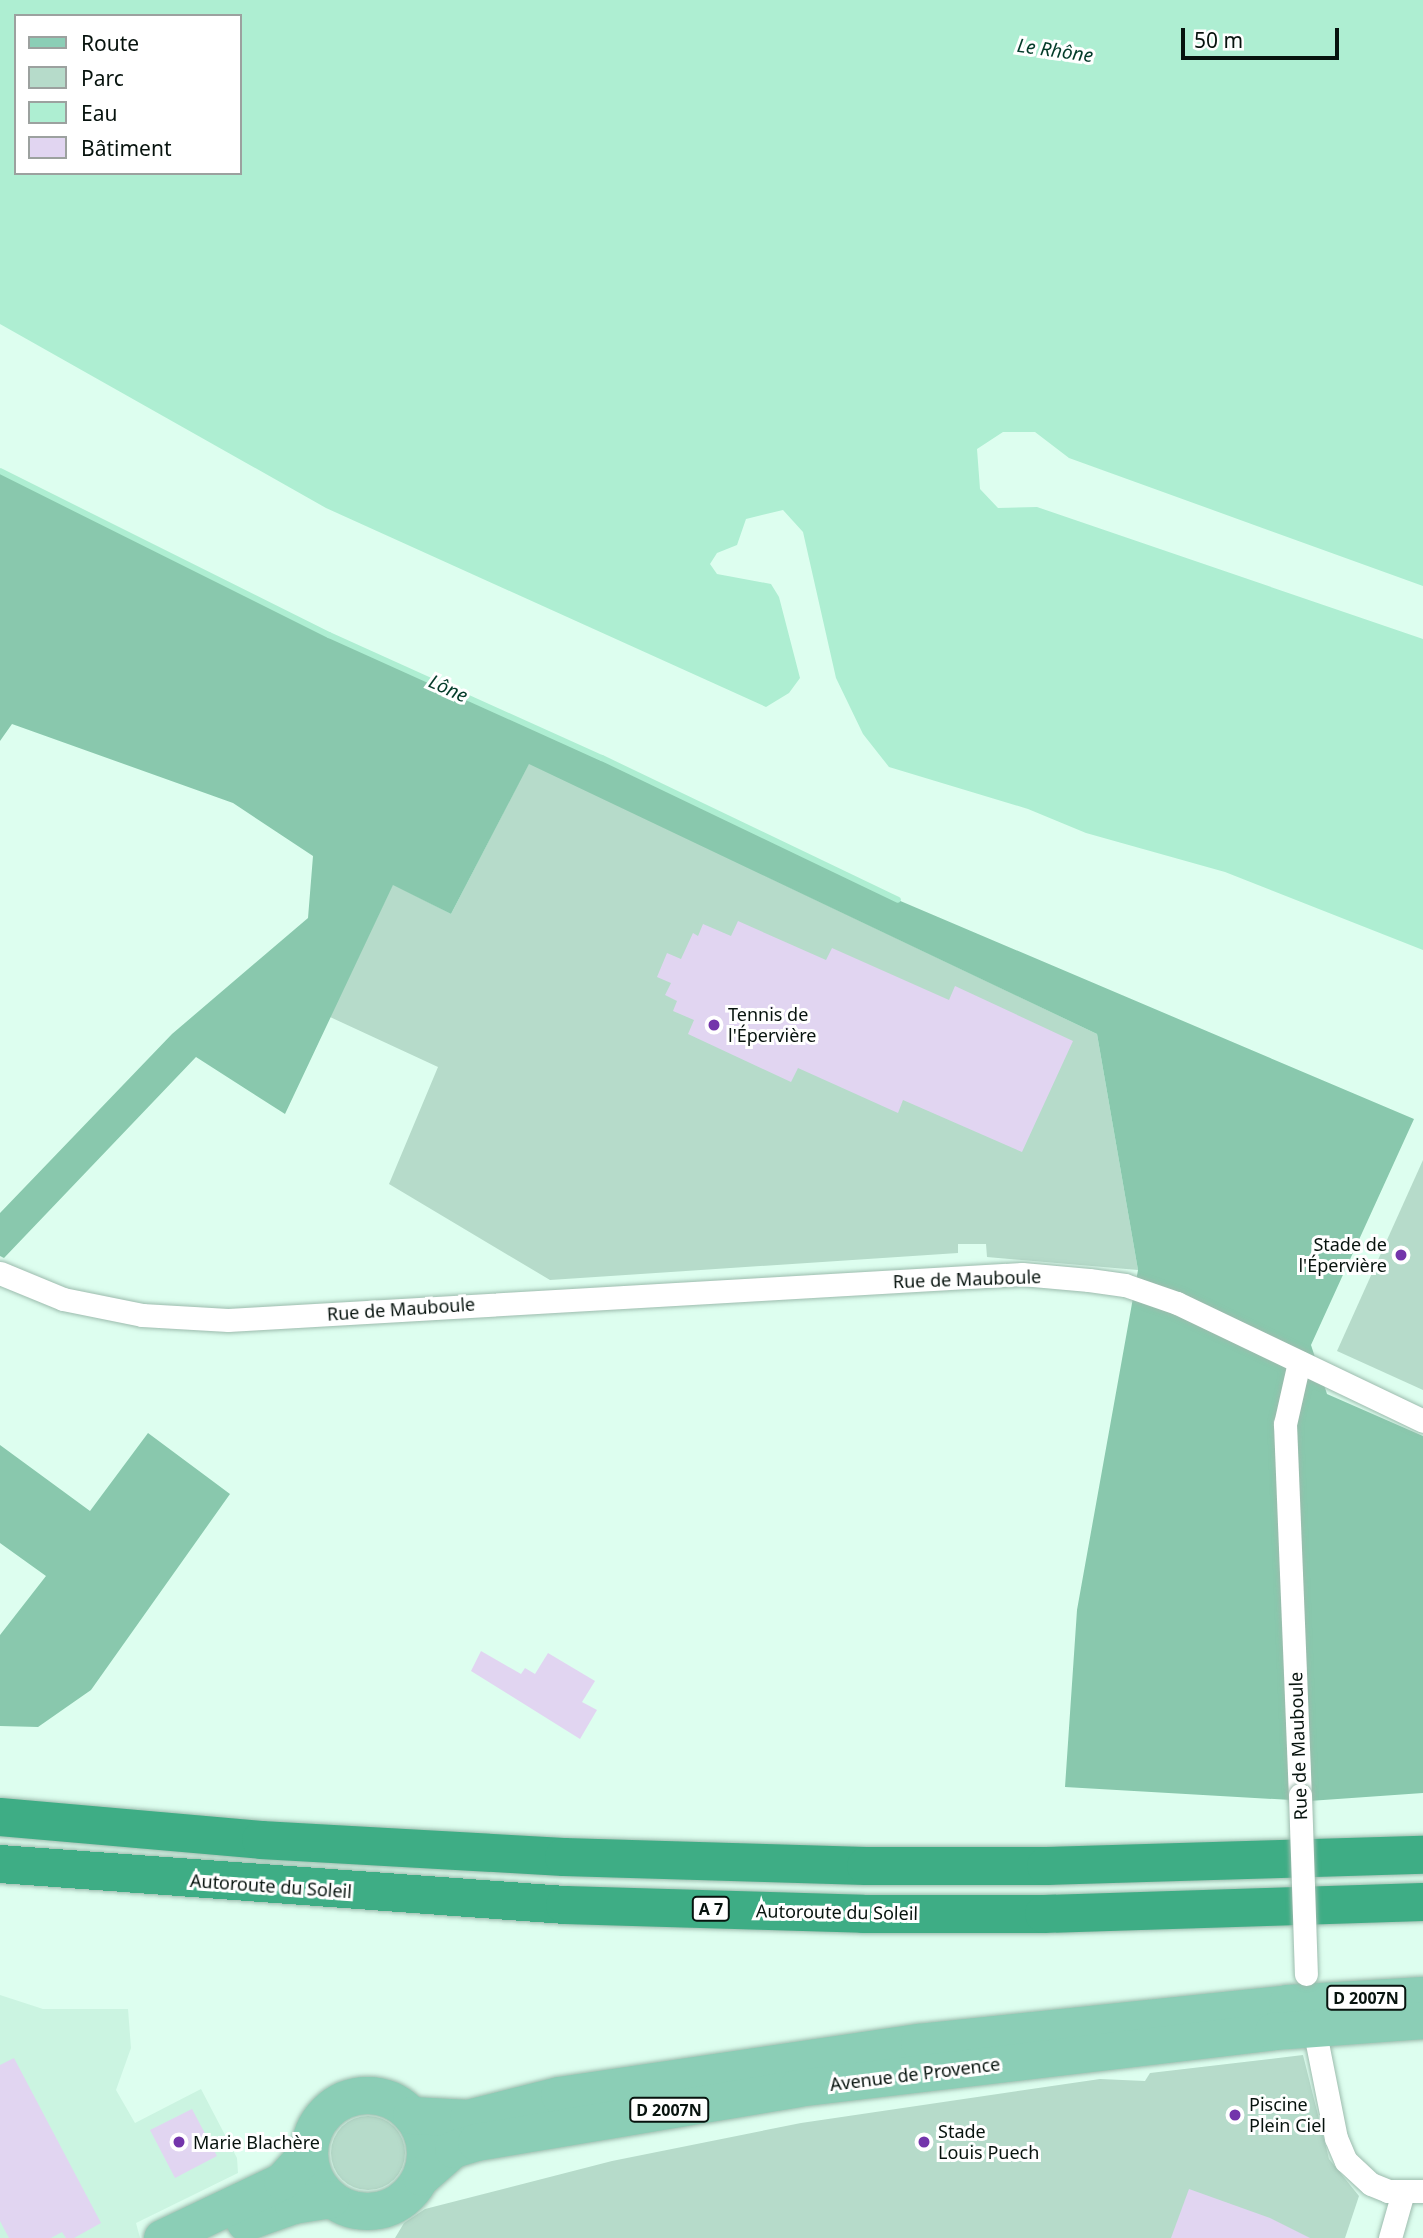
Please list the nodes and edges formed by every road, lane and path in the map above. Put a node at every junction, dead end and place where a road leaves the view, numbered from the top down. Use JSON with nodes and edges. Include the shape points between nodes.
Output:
{"nodes":[{"id":1,"x":0,"y":1273,"type":"edge"},
{"id":2,"x":1299,"y":1362,"type":"junction"},
{"id":3,"x":1423,"y":1421,"type":"edge"},
{"id":4,"x":0,"y":1817,"type":"edge"},
{"id":5,"x":1423,"y":1855,"type":"edge"},
{"id":6,"x":0,"y":1864,"type":"edge"},
{"id":7,"x":1423,"y":1902,"type":"edge"},
{"id":8,"x":1423,"y":1995,"type":"edge"},
{"id":9,"x":1310,"y":2001,"type":"junction"},
{"id":10,"x":1423,"y":2020,"type":"edge"},
{"id":11,"x":411,"y":2115,"type":"junction"},
{"id":12,"x":309,"y":2151,"type":"junction"},
{"id":13,"x":421,"y":2177,"type":"junction"},
{"id":14,"x":1404,"y":2191,"type":"edge"},
{"id":15,"x":331,"y":2199,"type":"junction"},
{"id":16,"x":162,"y":2238,"type":"edge"},
{"id":17,"x":206,"y":2238,"type":"edge"},
{"id":18,"x":1390,"y":2238,"type":"edge"}],
"edges":[{"from":1,"to":2,"type":"street","name":"Rue de Mauboule","via":[[63,1299],[129,1312],[228,1320],[1022,1274],[1125,1285],[1177,1303]]},
{"from":2,"to":3,"type":"street"},
{"from":2,"to":9,"type":"street","name":"Rue de Mauboule","bridge":true,"via":[[1285,1424]]},
{"from":4,"to":5,"type":"highway","via":[[261,1840],[866,1866]]},
{"from":6,"to":7,"type":"highway","name":"Autoroute du Soleil","number":"A 7","via":[[565,1905],[850,1913],[1071,1913]]},
{"from":8,"to":9,"type":"main road","name":"Avenue de Provence","number":"D 2007N"},
{"from":9,"to":10,"type":"main road","name":"Avenue de Provence","number":"D 2007N"},
{"from":9,"to":11,"type":"main road","name":"Avenue de Provence","number":"D 2007N","via":[[919,2042],[559,2095],[468,2118]]},
{"from":9,"to":13,"type":"main road","name":"Avenue de Provence","number":"D 2007N","via":[[476,2142],[453,2149]]},
{"from":9,"to":14,"type":"street","name":"Rue de Mauboule","via":[[1336,2138],[1346,2161],[1371,2183]]},
{"from":11,"to":12,"type":"main road","via":[[395,2102],[375,2095],[346,2099],[323,2116]]},
{"from":11,"to":13,"type":"main road","via":[[425,2145]]},
{"from":12,"to":15,"type":"main road","via":[[315,2178]]},
{"from":12,"to":16,"type":"main road","via":[[282,2181]]},
{"from":13,"to":15,"type":"main road","via":[[403,2199],[379,2211],[346,2208]]},
{"from":14,"to":18,"type":"street"},
{"from":15,"to":17,"type":"main road","via":[[282,2208]]}]}
